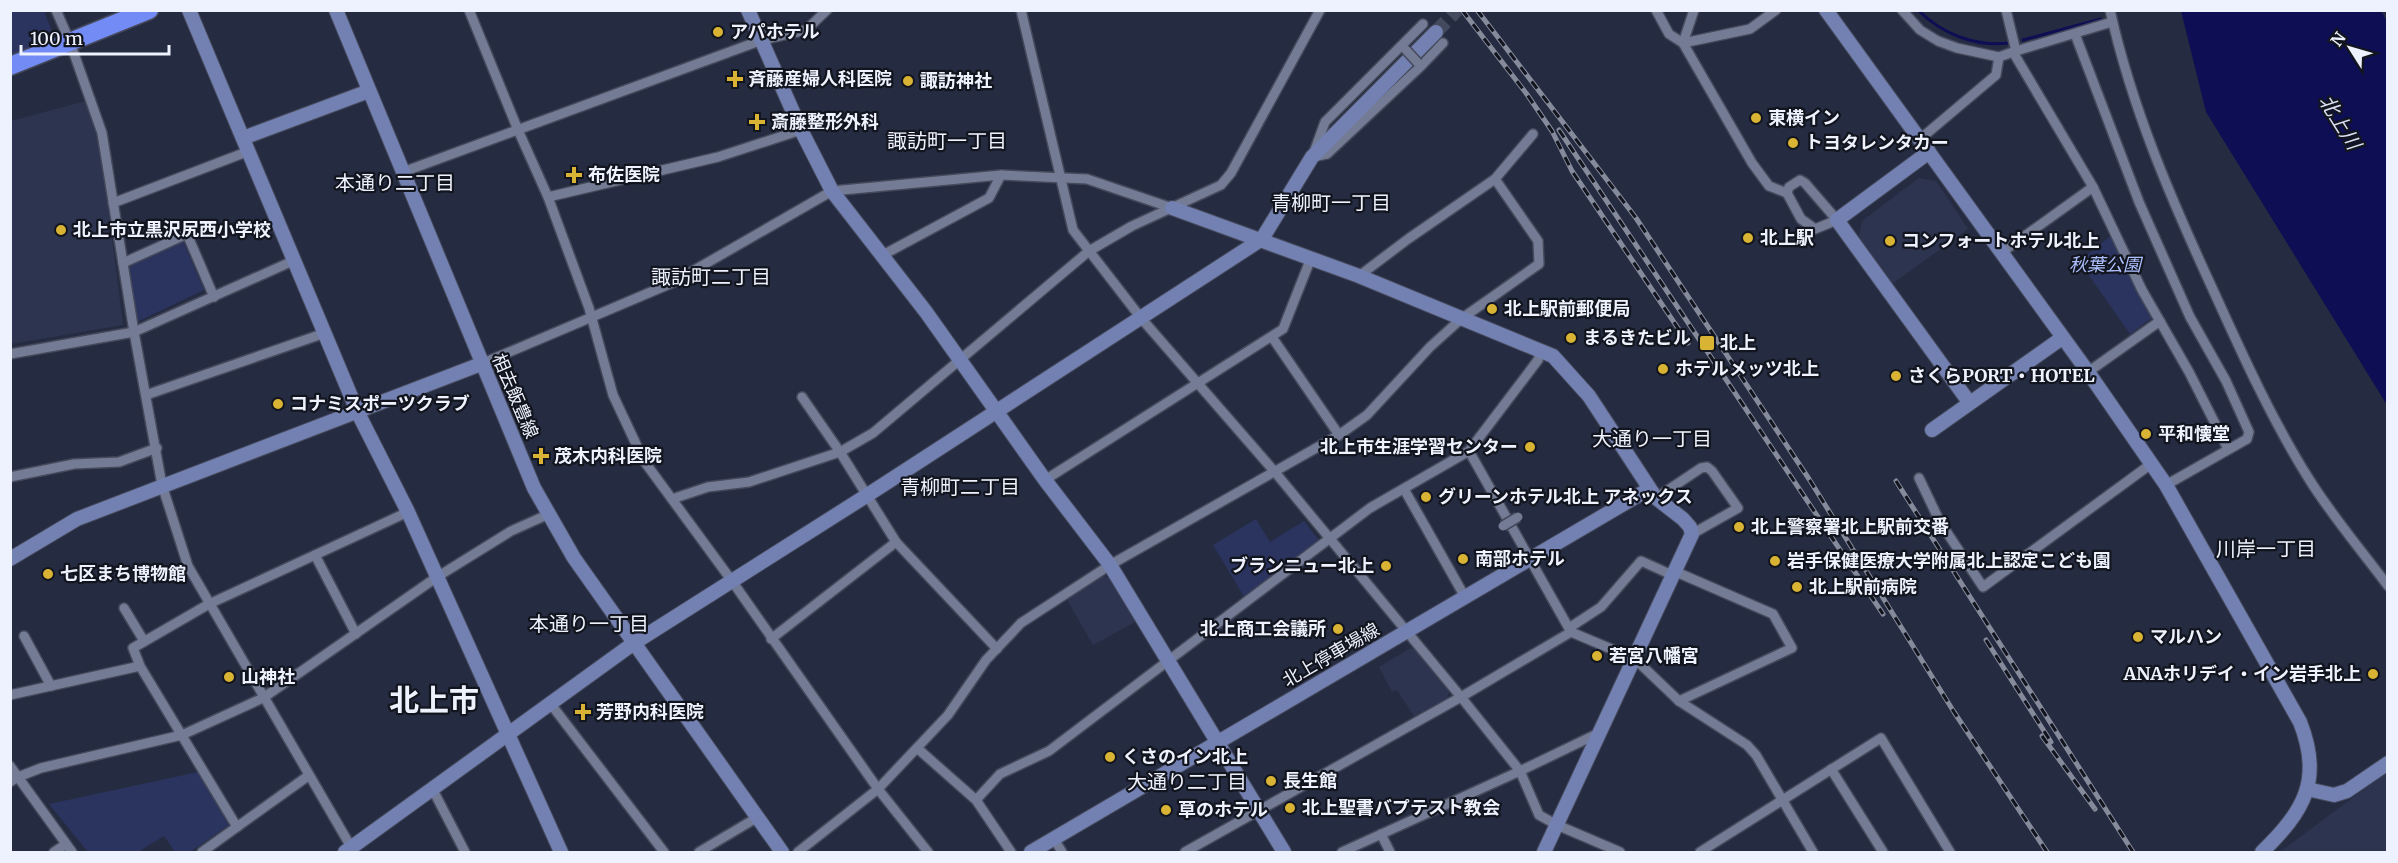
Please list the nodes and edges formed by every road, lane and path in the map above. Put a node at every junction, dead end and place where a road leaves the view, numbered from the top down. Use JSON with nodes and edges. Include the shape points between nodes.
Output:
{"nodes":[{"id":1,"x":56,"y":10,"type":"edge"},
{"id":2,"x":149,"y":10,"type":"edge"},
{"id":3,"x":189,"y":10,"type":"edge"},
{"id":4,"x":336,"y":10,"type":"edge"},
{"id":5,"x":469,"y":10,"type":"edge"},
{"id":6,"x":748,"y":10,"type":"edge"},
{"id":7,"x":827,"y":10,"type":"edge"},
{"id":8,"x":1021,"y":10,"type":"edge"},
{"id":9,"x":1320,"y":10,"type":"edge"},
{"id":10,"x":1656,"y":10,"type":"edge"},
{"id":11,"x":1695,"y":10,"type":"edge"},
{"id":12,"x":1776,"y":10,"type":"edge"},
{"id":13,"x":1826,"y":10,"type":"edge"},
{"id":14,"x":1902,"y":10,"type":"edge"},
{"id":15,"x":2006,"y":10,"type":"edge"},
{"id":16,"x":2110,"y":10,"type":"edge"},
{"id":17,"x":2112,"y":22,"type":"junction"},
{"id":18,"x":1423,"y":24,"type":"dead end"},
{"id":19,"x":2075,"y":34,"type":"junction"},
{"id":20,"x":1439,"y":38,"type":"joint"},
{"id":21,"x":762,"y":40,"type":"junction"},
{"id":22,"x":70,"y":42,"type":"junction"},
{"id":23,"x":1683,"y":44,"type":"junction"},
{"id":24,"x":1404,"y":48,"type":"junction"},
{"id":25,"x":2000,"y":57,"type":"junction"},
{"id":26,"x":1420,"y":65,"type":"junction"},
{"id":27,"x":10,"y":66,"type":"edge"},
{"id":28,"x":369,"y":91,"type":"junction"},
{"id":29,"x":518,"y":130,"type":"junction"},
{"id":30,"x":801,"y":130,"type":"junction"},
{"id":31,"x":1533,"y":134,"type":"dead end"},
{"id":32,"x":243,"y":138,"type":"junction"},
{"id":33,"x":1919,"y":140,"type":"junction"},
{"id":34,"x":249,"y":151,"type":"junction"},
{"id":35,"x":1929,"y":152,"type":"junction"},
{"id":36,"x":1312,"y":157,"type":"junction"},
{"id":37,"x":403,"y":172,"type":"junction"},
{"id":38,"x":1001,"y":175,"type":"junction"},
{"id":39,"x":1062,"y":179,"type":"junction"},
{"id":40,"x":1495,"y":179,"type":"junction"},
{"id":41,"x":2093,"y":187,"type":"junction"},
{"id":42,"x":832,"y":190,"type":"junction"},
{"id":43,"x":1787,"y":193,"type":"junction"},
{"id":44,"x":548,"y":198,"type":"junction"},
{"id":45,"x":113,"y":203,"type":"junction"},
{"id":46,"x":1172,"y":208,"type":"junction"},
{"id":47,"x":1837,"y":220,"type":"junction"},
{"id":48,"x":1262,"y":239,"type":"junction"},
{"id":49,"x":1089,"y":251,"type":"junction"},
{"id":50,"x":2001,"y":253,"type":"junction"},
{"id":51,"x":881,"y":256,"type":"junction"},
{"id":52,"x":1311,"y":258,"type":"junction"},
{"id":53,"x":295,"y":260,"type":"junction"},
{"id":54,"x":123,"y":263,"type":"junction"},
{"id":55,"x":1359,"y":276,"type":"junction"},
{"id":56,"x":214,"y":297,"type":"junction"},
{"id":57,"x":591,"y":318,"type":"junction"},
{"id":58,"x":1141,"y":318,"type":"junction"},
{"id":59,"x":1461,"y":319,"type":"junction"},
{"id":60,"x":2160,"y":321,"type":"junction"},
{"id":61,"x":134,"y":332,"type":"junction"},
{"id":62,"x":325,"y":333,"type":"junction"},
{"id":63,"x":1272,"y":337,"type":"junction"},
{"id":64,"x":2062,"y":338,"type":"junction"},
{"id":65,"x":1541,"y":351,"type":"junction"},
{"id":66,"x":10,"y":354,"type":"edge"},
{"id":67,"x":961,"y":360,"type":"junction"},
{"id":68,"x":481,"y":364,"type":"junction"},
{"id":69,"x":2088,"y":372,"type":"junction"},
{"id":70,"x":1197,"y":383,"type":"junction"},
{"id":71,"x":146,"y":395,"type":"junction"},
{"id":72,"x":802,"y":397,"type":"dead end"},
{"id":73,"x":1969,"y":402,"type":"junction"},
{"id":74,"x":997,"y":411,"type":"junction"},
{"id":75,"x":358,"y":413,"type":"junction"},
{"id":76,"x":1932,"y":430,"type":"dead end"},
{"id":77,"x":1339,"y":435,"type":"junction"},
{"id":78,"x":157,"y":448,"type":"junction"},
{"id":79,"x":2228,"y":449,"type":"junction"},
{"id":80,"x":1468,"y":451,"type":"junction"},
{"id":81,"x":840,"y":452,"type":"junction"},
{"id":82,"x":2151,"y":464,"type":"junction"},
{"id":83,"x":1274,"y":471,"type":"junction"},
{"id":84,"x":10,"y":477,"type":"edge"},
{"id":85,"x":1919,"y":478,"type":"dead end"},
{"id":86,"x":1045,"y":480,"type":"junction"},
{"id":87,"x":162,"y":485,"type":"junction"},
{"id":88,"x":2166,"y":485,"type":"junction"},
{"id":89,"x":1404,"y":489,"type":"junction"},
{"id":90,"x":1652,"y":494,"type":"junction"},
{"id":91,"x":866,"y":496,"type":"junction"},
{"id":92,"x":672,"y":499,"type":"junction"},
{"id":93,"x":408,"y":512,"type":"junction"},
{"id":94,"x":549,"y":514,"type":"junction"},
{"id":95,"x":1518,"y":517,"type":"dead end"},
{"id":96,"x":1503,"y":526,"type":"dead end"},
{"id":97,"x":1692,"y":534,"type":"junction"},
{"id":98,"x":1331,"y":540,"type":"junction"},
{"id":99,"x":896,"y":542,"type":"junction"},
{"id":100,"x":315,"y":555,"type":"junction"},
{"id":101,"x":10,"y":559,"type":"edge"},
{"id":102,"x":1530,"y":559,"type":"junction"},
{"id":103,"x":1110,"y":565,"type":"junction"},
{"id":104,"x":1673,"y":573,"type":"junction"},
{"id":105,"x":437,"y":577,"type":"junction"},
{"id":106,"x":732,"y":581,"type":"junction"},
{"id":107,"x":2388,"y":586,"type":"edge"},
{"id":108,"x":1466,"y":597,"type":"junction"},
{"id":109,"x":209,"y":604,"type":"junction"},
{"id":110,"x":124,"y":608,"type":"dead end"},
{"id":111,"x":1570,"y":630,"type":"junction"},
{"id":112,"x":1407,"y":631,"type":"junction"},
{"id":113,"x":356,"y":634,"type":"junction"},
{"id":114,"x":24,"y":636,"type":"dead end"},
{"id":115,"x":771,"y":639,"type":"junction"},
{"id":116,"x":144,"y":641,"type":"junction"},
{"id":117,"x":634,"y":643,"type":"junction"},
{"id":118,"x":997,"y":649,"type":"junction"},
{"id":119,"x":1635,"y":659,"type":"junction"},
{"id":120,"x":1168,"y":660,"type":"junction"},
{"id":121,"x":140,"y":666,"type":"junction"},
{"id":122,"x":51,"y":686,"type":"junction"},
{"id":123,"x":10,"y":695,"type":"edge"},
{"id":124,"x":1461,"y":697,"type":"junction"},
{"id":125,"x":263,"y":698,"type":"junction"},
{"id":126,"x":1679,"y":701,"type":"junction"},
{"id":127,"x":550,"y":703,"type":"junction"},
{"id":128,"x":1601,"y":732,"type":"junction"},
{"id":129,"x":182,"y":735,"type":"junction"},
{"id":130,"x":508,"y":735,"type":"junction"},
{"id":131,"x":1218,"y":742,"type":"junction"},
{"id":132,"x":917,"y":748,"type":"junction"},
{"id":133,"x":2388,"y":763,"type":"edge"},
{"id":134,"x":10,"y":766,"type":"edge"},
{"id":135,"x":1831,"y":769,"type":"junction"},
{"id":136,"x":1520,"y":771,"type":"junction"},
{"id":137,"x":308,"y":776,"type":"junction"},
{"id":138,"x":14,"y":779,"type":"edge"},
{"id":139,"x":878,"y":789,"type":"junction"},
{"id":140,"x":2307,"y":789,"type":"junction"},
{"id":141,"x":433,"y":790,"type":"junction"},
{"id":142,"x":976,"y":800,"type":"junction"},
{"id":143,"x":1781,"y":800,"type":"junction"},
{"id":144,"x":1258,"y":810,"type":"junction"},
{"id":145,"x":758,"y":817,"type":"junction"},
{"id":146,"x":1557,"y":825,"type":"junction"},
{"id":147,"x":237,"y":827,"type":"junction"},
{"id":148,"x":1381,"y":834,"type":"junction"},
{"id":149,"x":1054,"y":839,"type":"junction"},
{"id":150,"x":66,"y":844,"type":"junction"},
{"id":151,"x":350,"y":851,"type":"edge"},
{"id":152,"x":54,"y":852,"type":"edge"},
{"id":153,"x":72,"y":852,"type":"edge"},
{"id":154,"x":202,"y":852,"type":"edge"},
{"id":155,"x":465,"y":852,"type":"edge"},
{"id":156,"x":561,"y":852,"type":"edge"},
{"id":157,"x":664,"y":852,"type":"edge"},
{"id":158,"x":699,"y":852,"type":"edge"},
{"id":159,"x":782,"y":852,"type":"edge"},
{"id":160,"x":798,"y":852,"type":"edge"},
{"id":161,"x":928,"y":852,"type":"edge"},
{"id":162,"x":1011,"y":852,"type":"edge"},
{"id":163,"x":1031,"y":852,"type":"edge"},
{"id":164,"x":1062,"y":852,"type":"edge"},
{"id":165,"x":1185,"y":852,"type":"edge"},
{"id":166,"x":1284,"y":852,"type":"edge"},
{"id":167,"x":1342,"y":852,"type":"edge"},
{"id":168,"x":1390,"y":852,"type":"edge"},
{"id":169,"x":1544,"y":852,"type":"edge"},
{"id":170,"x":1620,"y":852,"type":"edge"},
{"id":171,"x":1700,"y":852,"type":"edge"},
{"id":172,"x":1813,"y":852,"type":"edge"},
{"id":173,"x":1883,"y":852,"type":"edge"},
{"id":174,"x":1950,"y":852,"type":"edge"},
{"id":175,"x":2262,"y":852,"type":"edge"}],
"edges":[{"from":1,"to":22,"type":"street"},
{"from":2,"to":22,"type":"highway"},
{"from":3,"to":32,"type":"street"},
{"from":4,"to":28,"type":"street","name":"相去飯豊線"},
{"from":5,"to":29,"type":"street"},
{"from":6,"to":21,"type":"street"},
{"from":7,"to":21,"type":"street","via":[[806,30]]},
{"from":8,"to":39,"type":"street"},
{"from":9,"to":46,"type":"street","via":[[1231,173],[1221,184]]},
{"from":10,"to":23,"type":"street","via":[[1669,34]]},
{"from":11,"to":23,"type":"street"},
{"from":12,"to":23,"type":"street","via":[[1750,29]]},
{"from":13,"to":33,"type":"street"},
{"from":14,"to":25,"type":"street","via":[[1920,30],[1938,41]]},
{"from":15,"to":19,"type":"street","via":[[2016,51]]},
{"from":16,"to":17,"type":"street"},
{"from":17,"to":19,"type":"street"},
{"from":17,"to":107,"type":"street","via":[[2136,106],[2175,208],[2240,350],[2310,480]]},
{"from":18,"to":24,"type":"street"},
{"from":19,"to":79,"type":"street","via":[[2144,212],[2190,317],[2226,381],[2248,432],[2247,439]]},
{"from":20,"to":26,"type":"street"},
{"from":20,"to":36,"type":"street"},
{"from":21,"to":29,"type":"street"},
{"from":21,"to":30,"type":"street"},
{"from":22,"to":27,"type":"highway"},
{"from":22,"to":45,"type":"street","via":[[102,133]]},
{"from":23,"to":43,"type":"street","via":[[1752,163],[1769,186]]},
{"from":24,"to":26,"type":"street","bridge":true},
{"from":24,"to":36,"type":"street","via":[[1325,122]]},
{"from":25,"to":33,"type":"street","via":[[1996,75]]},
{"from":25,"to":41,"type":"street","via":[[2013,52]]},
{"from":26,"to":36,"type":"street","via":[[1327,154]]},
{"from":28,"to":32,"type":"street"},
{"from":28,"to":37,"type":"street","name":"相去飯豊線"},
{"from":29,"to":37,"type":"street"},
{"from":29,"to":44,"type":"street"},
{"from":30,"to":42,"type":"street"},
{"from":30,"to":44,"type":"street","via":[[718,157]]},
{"from":31,"to":40,"type":"street"},
{"from":32,"to":34,"type":"street"},
{"from":33,"to":35,"type":"street"},
{"from":34,"to":45,"type":"street"},
{"from":34,"to":53,"type":"street"},
{"from":35,"to":47,"type":"street"},
{"from":35,"to":50,"type":"street"},
{"from":36,"to":48,"type":"street"},
{"from":37,"to":68,"type":"street","name":"相去飯豊線"},
{"from":38,"to":39,"type":"street"},
{"from":38,"to":42,"type":"street"},
{"from":38,"to":51,"type":"street","via":[[988,198]]},
{"from":39,"to":46,"type":"street","via":[[1087,179]]},
{"from":39,"to":49,"type":"street","via":[[1073,230]]},
{"from":40,"to":55,"type":"street"},
{"from":40,"to":59,"type":"street","via":[[1538,241],[1539,264]]},
{"from":41,"to":50,"type":"street"},
{"from":41,"to":60,"type":"street"},
{"from":42,"to":51,"type":"street"},
{"from":42,"to":57,"type":"street","via":[[672,283]]},
{"from":43,"to":47,"type":"street","via":[[1808,226],[1815,229]]},
{"from":43,"to":47,"type":"street","via":[[1800,180]]},
{"from":44,"to":57,"type":"street"},
{"from":45,"to":54,"type":"street"},
{"from":46,"to":48,"type":"street"},
{"from":46,"to":49,"type":"street"},
{"from":47,"to":73,"type":"street"},
{"from":48,"to":52,"type":"street"},
{"from":48,"to":58,"type":"street"},
{"from":49,"to":58,"type":"street"},
{"from":49,"to":67,"type":"street"},
{"from":50,"to":64,"type":"street"},
{"from":51,"to":67,"type":"street"},
{"from":52,"to":55,"type":"street"},
{"from":52,"to":63,"type":"street","via":[[1283,329]]},
{"from":53,"to":56,"type":"street"},
{"from":53,"to":62,"type":"street"},
{"from":54,"to":56,"type":"street","via":[[187,234]]},
{"from":54,"to":61,"type":"street"},
{"from":55,"to":59,"type":"street"},
{"from":56,"to":61,"type":"street"},
{"from":57,"to":68,"type":"street"},
{"from":57,"to":92,"type":"street","via":[[613,395],[644,461]]},
{"from":58,"to":70,"type":"street"},
{"from":58,"to":74,"type":"street"},
{"from":59,"to":65,"type":"street"},
{"from":59,"to":77,"type":"street","via":[[1367,415]]},
{"from":60,"to":69,"type":"street"},
{"from":60,"to":79,"type":"street"},
{"from":61,"to":66,"type":"street"},
{"from":61,"to":71,"type":"street"},
{"from":62,"to":71,"type":"street"},
{"from":62,"to":75,"type":"street"},
{"from":63,"to":70,"type":"street"},
{"from":63,"to":77,"type":"street"},
{"from":64,"to":69,"type":"street"},
{"from":64,"to":73,"type":"street"},
{"from":65,"to":80,"type":"street"},
{"from":65,"to":90,"type":"street","via":[[1553,356],[1589,396]]},
{"from":67,"to":74,"type":"street"},
{"from":67,"to":81,"type":"street","via":[[873,433]]},
{"from":68,"to":75,"type":"street"},
{"from":68,"to":94,"type":"street","name":"相去飯豊線"},
{"from":69,"to":82,"type":"street"},
{"from":70,"to":83,"type":"street"},
{"from":70,"to":86,"type":"street"},
{"from":71,"to":78,"type":"street"},
{"from":72,"to":81,"type":"street"},
{"from":73,"to":76,"type":"street"},
{"from":74,"to":86,"type":"street"},
{"from":74,"to":91,"type":"street"},
{"from":75,"to":87,"type":"street"},
{"from":75,"to":93,"type":"street"},
{"from":77,"to":83,"type":"street"},
{"from":78,"to":84,"type":"street","via":[[120,462],[74,464]]},
{"from":78,"to":87,"type":"street"},
{"from":79,"to":88,"type":"street"},
{"from":80,"to":89,"type":"street"},
{"from":80,"to":102,"type":"street"},
{"from":81,"to":91,"type":"street"},
{"from":81,"to":92,"type":"street","via":[[749,482],[708,487]]},
{"from":82,"to":85,"type":"street","via":[[1983,586],[1940,522]]},
{"from":82,"to":88,"type":"street"},
{"from":83,"to":98,"type":"street"},
{"from":83,"to":103,"type":"street"},
{"from":86,"to":103,"type":"street"},
{"from":87,"to":101,"type":"street","via":[[77,519]]},
{"from":87,"to":109,"type":"street","via":[[188,566]]},
{"from":88,"to":140,"type":"street","via":[[2300,722],[2309,744],[2311,767]]},
{"from":89,"to":98,"type":"street","via":[[1370,508]]},
{"from":89,"to":108,"type":"street"},
{"from":90,"to":97,"type":"street","via":[[1683,519]]},
{"from":90,"to":97,"type":"street","via":[[1701,468],[1712,471],[1738,508]]},
{"from":90,"to":102,"type":"street","name":"北上停車場線"},
{"from":91,"to":99,"type":"street"},
{"from":91,"to":106,"type":"street"},
{"from":92,"to":106,"type":"street"},
{"from":93,"to":100,"type":"street"},
{"from":93,"to":105,"type":"street"},
{"from":94,"to":105,"type":"street","via":[[510,531]]},
{"from":94,"to":117,"type":"street","name":"相去飯豊線","via":[[574,558]]},
{"from":95,"to":96,"type":"street","bridge":true},
{"from":97,"to":104,"type":"street"},
{"from":98,"to":112,"type":"street"},
{"from":98,"to":120,"type":"street"},
{"from":99,"to":115,"type":"street"},
{"from":99,"to":118,"type":"street"},
{"from":100,"to":109,"type":"street"},
{"from":100,"to":113,"type":"street"},
{"from":102,"to":108,"type":"street","name":"北上停車場線"},
{"from":102,"to":111,"type":"street"},
{"from":103,"to":118,"type":"street","via":[[1021,623]]},
{"from":103,"to":120,"type":"street"},
{"from":104,"to":111,"type":"street","via":[[1641,561],[1601,607]]},
{"from":104,"to":119,"type":"street"},
{"from":104,"to":126,"type":"street","via":[[1773,614],[1792,648]]},
{"from":105,"to":113,"type":"street"},
{"from":105,"to":130,"type":"street"},
{"from":106,"to":115,"type":"street"},
{"from":106,"to":117,"type":"street"},
{"from":108,"to":112,"type":"street","name":"北上停車場線"},
{"from":109,"to":116,"type":"street"},
{"from":109,"to":125,"type":"street"},
{"from":110,"to":116,"type":"street"},
{"from":111,"to":119,"type":"street"},
{"from":111,"to":124,"type":"street"},
{"from":112,"to":124,"type":"street"},
{"from":112,"to":131,"type":"street","name":"北上停車場線"},
{"from":113,"to":125,"type":"street"},
{"from":114,"to":122,"type":"street"},
{"from":115,"to":139,"type":"street"},
{"from":116,"to":121,"type":"street","via":[[133,648]]},
{"from":117,"to":127,"type":"street"},
{"from":117,"to":145,"type":"street","name":"相去飯豊線"},
{"from":118,"to":132,"type":"street","via":[[948,715]]},
{"from":119,"to":126,"type":"street"},
{"from":119,"to":128,"type":"street"},
{"from":120,"to":131,"type":"street"},
{"from":120,"to":142,"type":"street","via":[[1049,751],[1000,774]]},
{"from":121,"to":122,"type":"street"},
{"from":121,"to":129,"type":"street"},
{"from":122,"to":123,"type":"street"},
{"from":124,"to":136,"type":"street"},
{"from":124,"to":144,"type":"street"},
{"from":125,"to":129,"type":"street"},
{"from":125,"to":137,"type":"street"},
{"from":126,"to":143,"type":"street","via":[[1752,750]]},
{"from":127,"to":130,"type":"street"},
{"from":127,"to":157,"type":"street"},
{"from":128,"to":136,"type":"street"},
{"from":128,"to":146,"type":"street"},
{"from":129,"to":138,"type":"street","via":[[41,768]]},
{"from":129,"to":147,"type":"street"},
{"from":130,"to":141,"type":"street"},
{"from":130,"to":156,"type":"street"},
{"from":131,"to":144,"type":"street"},
{"from":131,"to":149,"type":"street","name":"北上停車場線"},
{"from":132,"to":139,"type":"street"},
{"from":132,"to":142,"type":"street"},
{"from":133,"to":140,"type":"street","via":[[2347,791],[2334,795]]},
{"from":134,"to":138,"type":"street"},
{"from":135,"to":143,"type":"street"},
{"from":135,"to":173,"type":"street"},
{"from":135,"to":174,"type":"street","via":[[1881,738]]},
{"from":136,"to":146,"type":"street","via":[[1539,816]]},
{"from":136,"to":148,"type":"street"},
{"from":137,"to":147,"type":"street"},
{"from":137,"to":151,"type":"street"},
{"from":138,"to":150,"type":"street"},
{"from":139,"to":160,"type":"street"},
{"from":139,"to":161,"type":"street"},
{"from":140,"to":175,"type":"street","via":[[2295,814]]},
{"from":141,"to":151,"type":"street"},
{"from":141,"to":155,"type":"street"},
{"from":142,"to":162,"type":"street"},
{"from":143,"to":171,"type":"street"},
{"from":143,"to":172,"type":"street"},
{"from":144,"to":165,"type":"street"},
{"from":144,"to":166,"type":"street"},
{"from":145,"to":158,"type":"street"},
{"from":145,"to":159,"type":"street","name":"相去飯豊線"},
{"from":146,"to":169,"type":"street"},
{"from":146,"to":170,"type":"street"},
{"from":147,"to":154,"type":"street"},
{"from":148,"to":167,"type":"street"},
{"from":148,"to":168,"type":"street"},
{"from":149,"to":163,"type":"street","name":"北上停車場線"},
{"from":149,"to":164,"type":"street"},
{"from":150,"to":152,"type":"street"},
{"from":150,"to":153,"type":"street"}]}
